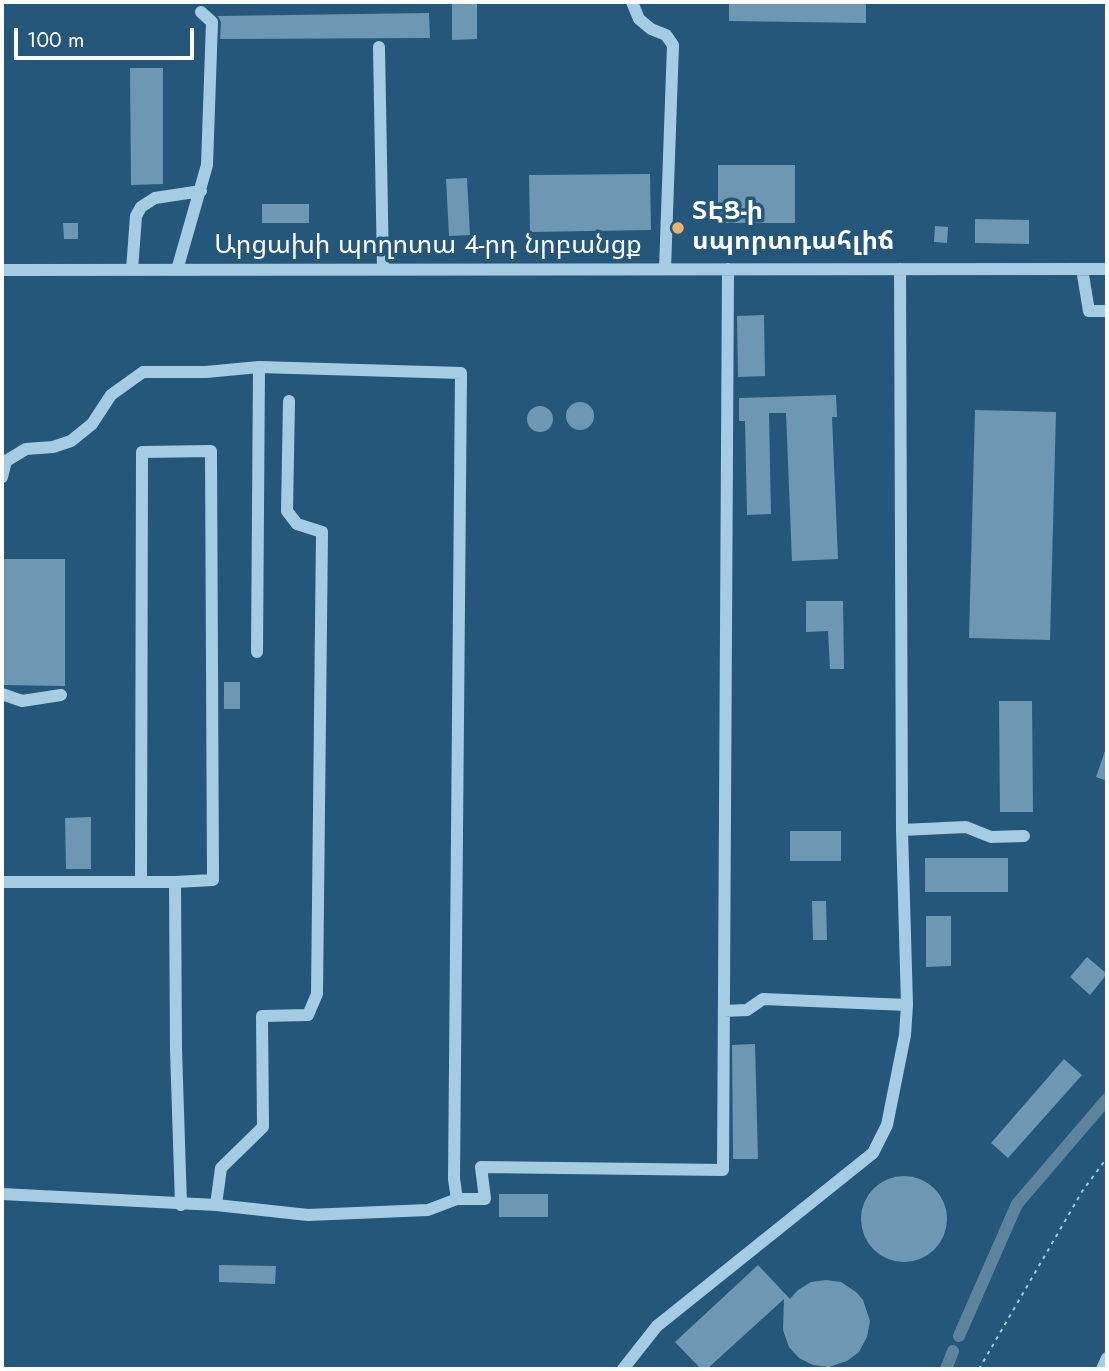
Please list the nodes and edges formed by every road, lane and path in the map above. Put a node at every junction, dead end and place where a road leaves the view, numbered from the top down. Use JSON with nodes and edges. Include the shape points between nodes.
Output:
{"nodes":[{"id":1,"x":632,"y":2,"type":"edge"},
{"id":2,"x":201,"y":12,"type":"dead end"},
{"id":3,"x":379,"y":47,"type":"dead end"},
{"id":4,"x":201,"y":191,"type":"junction"},
{"id":5,"x":664,"y":269,"type":"junction"},
{"id":6,"x":728,"y":269,"type":"junction"},
{"id":7,"x":900,"y":269,"type":"junction"},
{"id":8,"x":1082,"y":269,"type":"junction"},
{"id":9,"x":1107,"y":269,"type":"edge"},
{"id":10,"x":2,"y":270,"type":"edge"},
{"id":11,"x":132,"y":270,"type":"junction"},
{"id":12,"x":177,"y":270,"type":"junction"},
{"id":13,"x":383,"y":270,"type":"junction"},
{"id":14,"x":1107,"y":311,"type":"edge"},
{"id":15,"x":259,"y":367,"type":"junction"},
{"id":16,"x":289,"y":401,"type":"dead end"},
{"id":17,"x":2,"y":477,"type":"edge"},
{"id":18,"x":257,"y":652,"type":"dead end"},
{"id":19,"x":2,"y":694,"type":"edge"},
{"id":20,"x":61,"y":695,"type":"dead end"},
{"id":21,"x":902,"y":830,"type":"junction"},
{"id":22,"x":1024,"y":836,"type":"dead end"},
{"id":23,"x":2,"y":882,"type":"edge"},
{"id":24,"x":141,"y":882,"type":"junction"},
{"id":25,"x":175,"y":882,"type":"junction"},
{"id":26,"x":907,"y":1005,"type":"junction"},
{"id":27,"x":724,"y":1011,"type":"junction"},
{"id":28,"x":1107,"y":1158,"type":"edge"},
{"id":29,"x":2,"y":1194,"type":"edge"},
{"id":30,"x":457,"y":1199,"type":"junction"},
{"id":31,"x":181,"y":1205,"type":"junction"},
{"id":32,"x":216,"y":1205,"type":"junction"},
{"id":33,"x":1107,"y":1358,"type":"edge"},
{"id":34,"x":623,"y":1369,"type":"edge"},
{"id":35,"x":979,"y":1369,"type":"edge"},
{"id":36,"x":1102,"y":1369,"type":"edge"}],
"edges":[{"from":1,"to":5,"type":"street","via":[[639,19],[666,35],[673,45]]},
{"from":2,"to":4,"type":"street","via":[[212,22],[207,165]]},
{"from":3,"to":13,"type":"street"},
{"from":4,"to":11,"type":"street","via":[[155,198],[141,207],[136,216]]},
{"from":4,"to":12,"type":"street"},
{"from":5,"to":6,"type":"street","name":"Արցախի պողոտա 4-րդ նրբանցք"},
{"from":5,"to":13,"type":"street","name":"Արցախի պողոտա 4-րդ նրբանցք"},
{"from":6,"to":7,"type":"street","name":"Արցախի պողոտա 4-րդ նրբանցք"},
{"from":6,"to":27,"type":"street"},
{"from":7,"to":8,"type":"street","name":"Արցախի պողոտա 4-րդ նրբանցք"},
{"from":7,"to":21,"type":"street"},
{"from":8,"to":9,"type":"street","name":"Արցախի պողոտա 4-րդ նրբանցք"},
{"from":8,"to":14,"type":"street","via":[[1089,311]]},
{"from":10,"to":11,"type":"street","name":"Արցախի պողոտա 4-րդ նրբանցք"},
{"from":11,"to":12,"type":"street","name":"Արցախի պողոտա 4-րդ նրբանցք"},
{"from":12,"to":13,"type":"street","name":"Արցախի պողոտա 4-րդ նրբանցք"},
{"from":15,"to":17,"type":"street","via":[[143,372],[110,395],[92,424],[71,441],[26,449],[6,461]]},
{"from":15,"to":18,"type":"street"},
{"from":15,"to":30,"type":"street","via":[[461,373]]},
{"from":16,"to":32,"type":"street","via":[[288,511],[297,524],[321,532],[317,994],[308,1015],[262,1016],[263,1127],[220,1168]]},
{"from":19,"to":20,"type":"street","via":[[22,701]]},
{"from":21,"to":22,"type":"street","via":[[966,827],[991,837]]},
{"from":21,"to":26,"type":"street"},
{"from":23,"to":24,"type":"street"},
{"from":24,"to":25,"type":"street"},
{"from":24,"to":25,"type":"street","via":[[142,452],[212,452],[213,880]]},
{"from":25,"to":31,"type":"street"},
{"from":26,"to":27,"type":"street","via":[[763,999],[747,1010]]},
{"from":26,"to":34,"type":"street","via":[[887,1125],[873,1153],[657,1326]]},
{"from":27,"to":30,"type":"street","via":[[723,1170],[481,1167],[485,1199]]},
{"from":28,"to":35,"type":"path","via":[[1083,1190]]},
{"from":29,"to":31,"type":"street"},
{"from":30,"to":32,"type":"street","via":[[428,1210],[308,1214]]},
{"from":31,"to":32,"type":"street"},
{"from":33,"to":36,"type":"street"}]}
